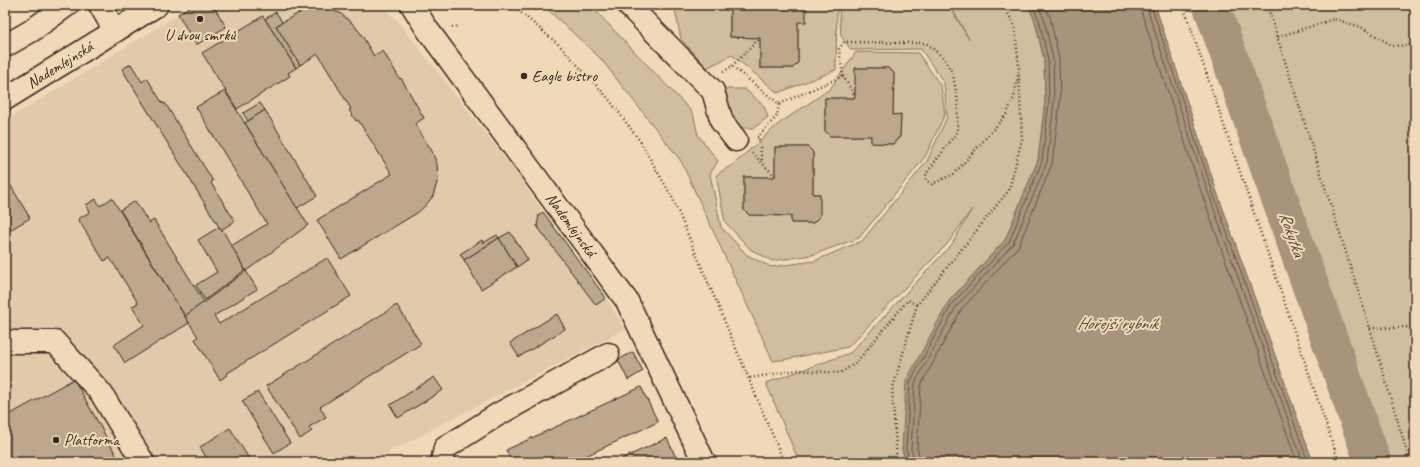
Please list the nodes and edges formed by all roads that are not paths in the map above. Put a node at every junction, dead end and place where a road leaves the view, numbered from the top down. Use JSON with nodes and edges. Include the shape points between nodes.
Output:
{"nodes":[{"id":1,"x":67,"y":5,"type":"edge"},
{"id":2,"x":100,"y":5,"type":"edge"},
{"id":3,"x":157,"y":5,"type":"edge"},
{"id":4,"x":412,"y":5,"type":"edge"},
{"id":5,"x":628,"y":5,"type":"edge"},
{"id":6,"x":115,"y":31,"type":"junction"},
{"id":7,"x":5,"y":46,"type":"edge"},
{"id":8,"x":5,"y":99,"type":"edge"},
{"id":9,"x":736,"y":140,"type":"road end"},
{"id":10,"x":7,"y":342,"type":"dead end"},
{"id":11,"x":608,"y":354,"type":"dead end"},
{"id":12,"x":143,"y":462,"type":"edge"},
{"id":13,"x":442,"y":462,"type":"edge"},
{"id":14,"x":704,"y":462,"type":"edge"}],
"edges":[{"from":1,"to":7,"type":"street"},
{"from":2,"to":6,"type":"street"},
{"from":3,"to":6,"type":"street","name":"Nademlejnská"},
{"from":4,"to":14,"type":"street","name":"Nademlejnská","via":[[627,301]]},
{"from":5,"to":9,"type":"street","via":[[713,91],[722,122]]},
{"from":6,"to":8,"type":"street","name":"Nademlejnská"},
{"from":10,"to":12,"type":"street","via":[[55,342],[101,393]]},
{"from":11,"to":13,"type":"street","via":[[497,415],[445,448]]}]}
